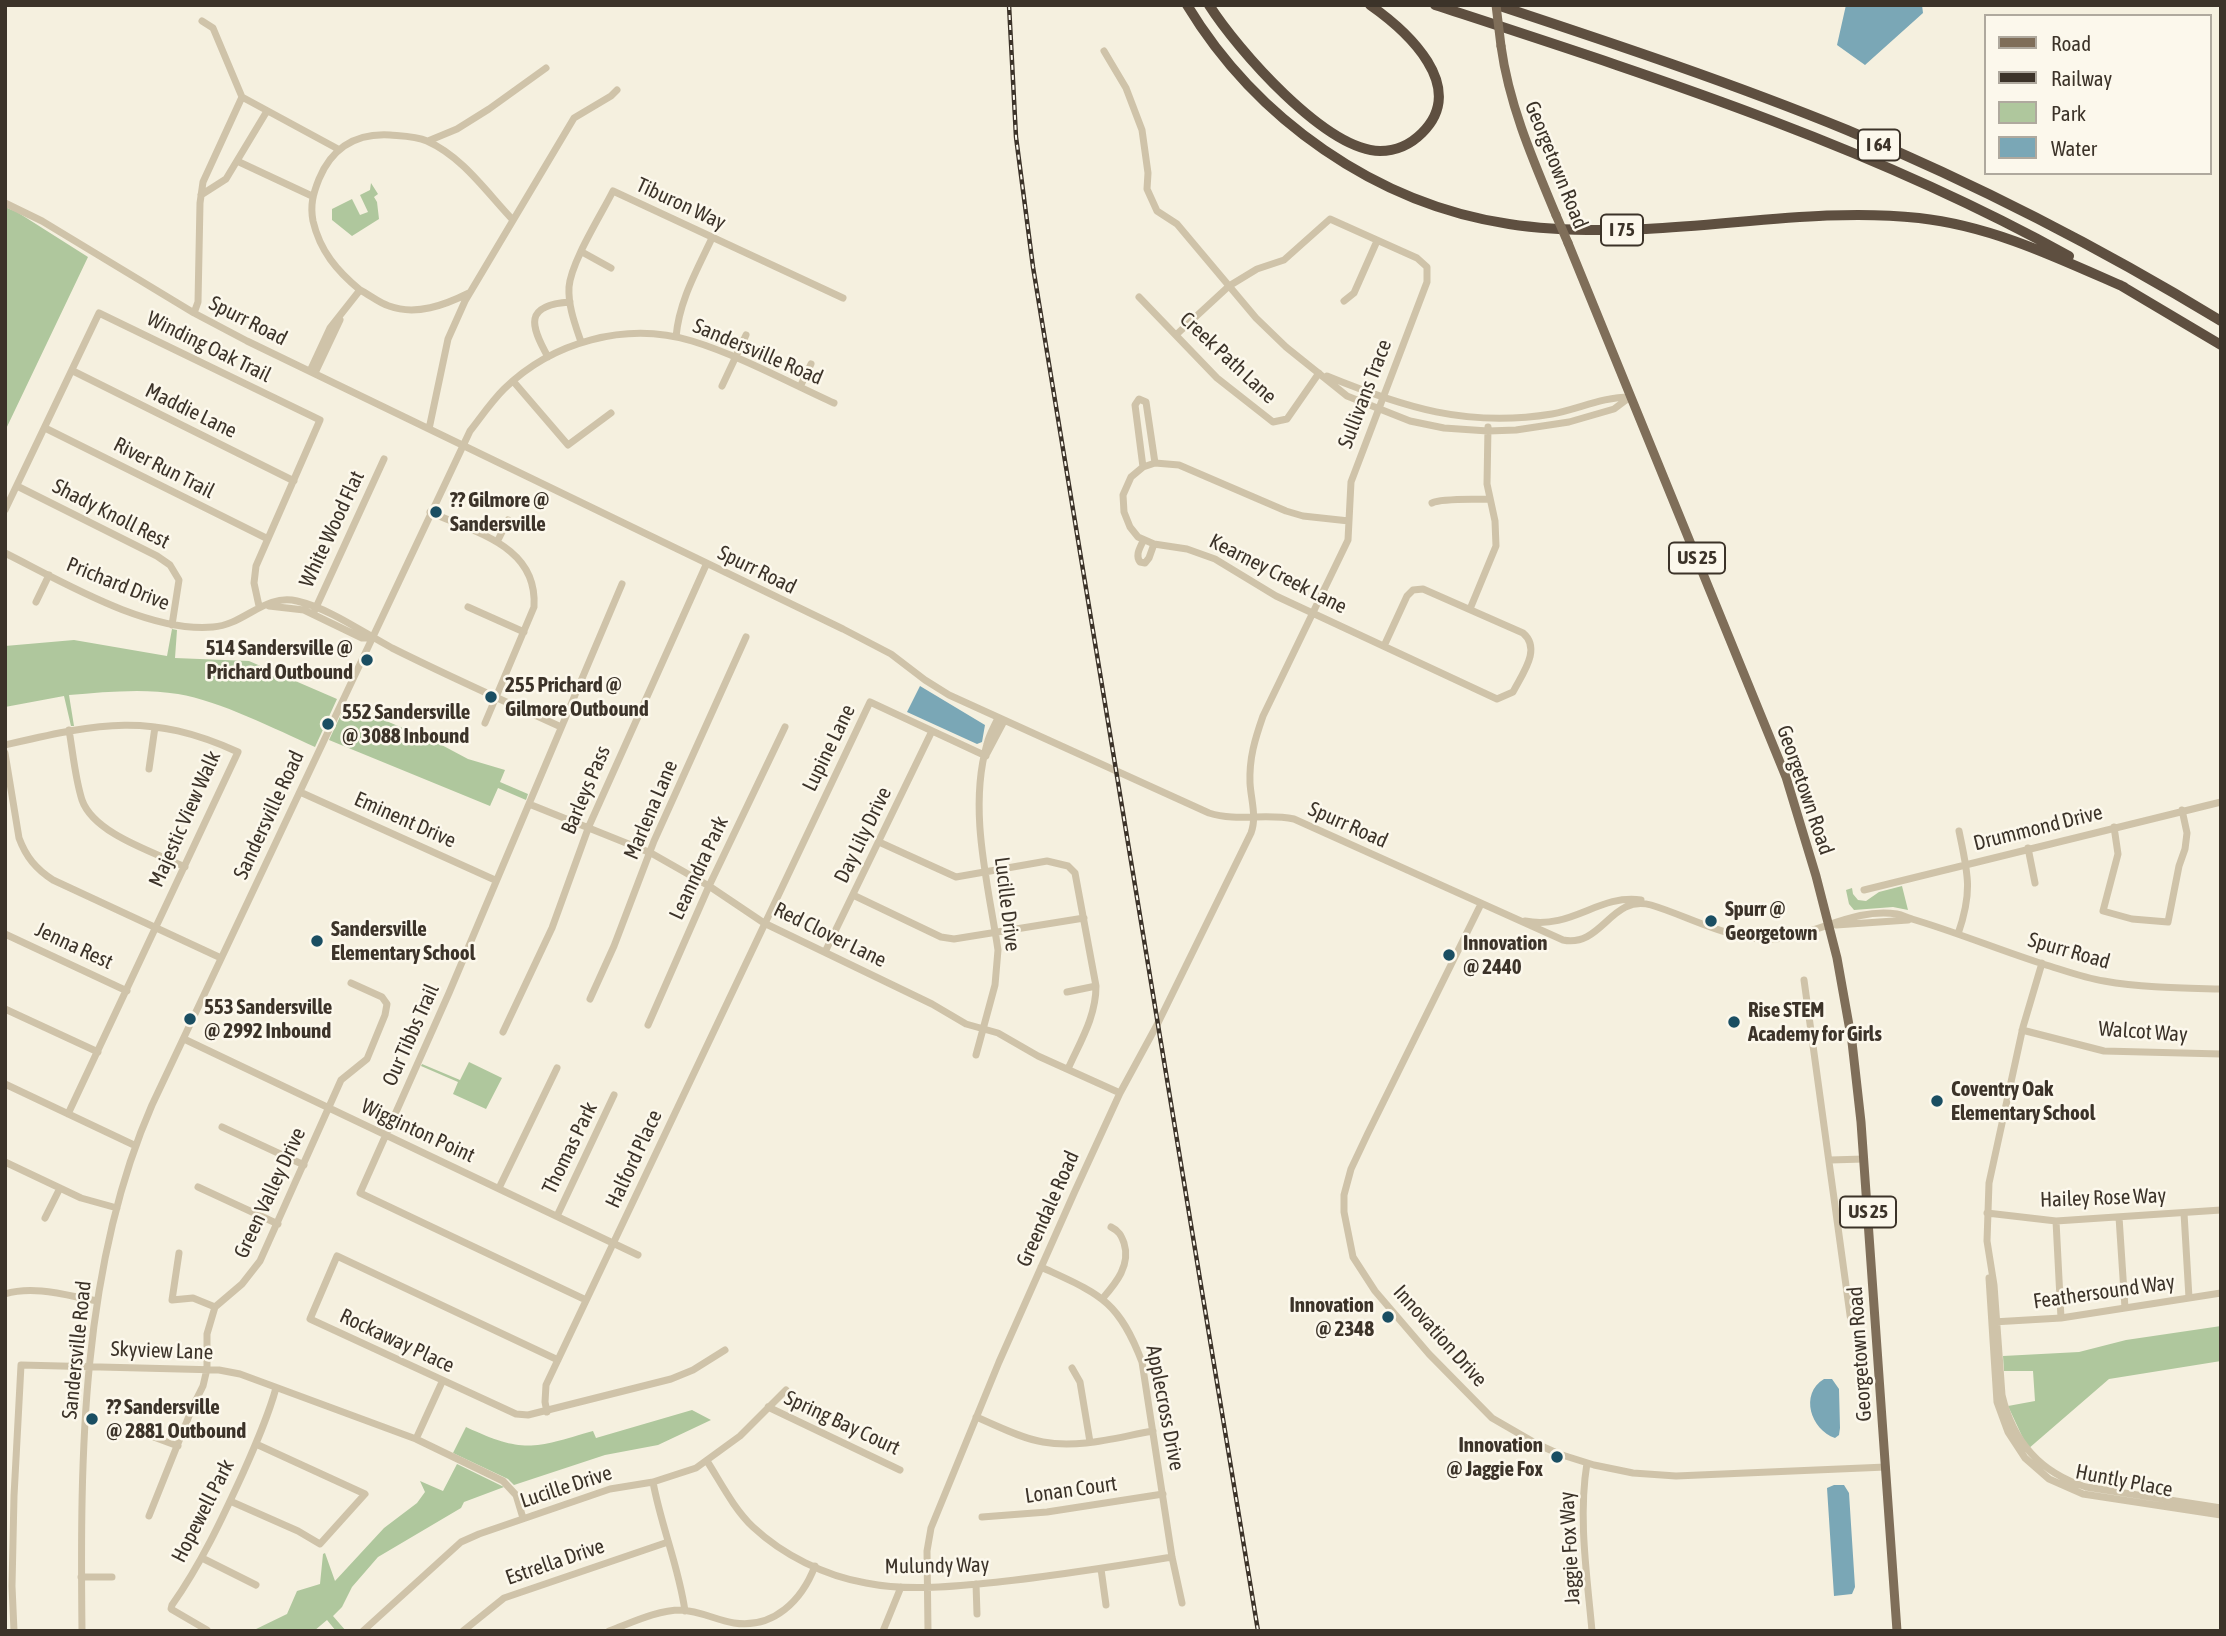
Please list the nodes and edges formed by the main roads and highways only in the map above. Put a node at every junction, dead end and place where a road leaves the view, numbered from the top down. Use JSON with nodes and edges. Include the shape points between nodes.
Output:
{"nodes":[{"id":1,"x":1187,"y":5,"type":"edge"},
{"id":2,"x":1209,"y":5,"type":"edge"},
{"id":3,"x":1370,"y":5,"type":"edge"},
{"id":4,"x":1435,"y":5,"type":"edge"},
{"id":5,"x":1498,"y":5,"type":"edge"},
{"id":6,"x":2124,"y":287,"type":"junction"},
{"id":7,"x":2221,"y":321,"type":"edge"},
{"id":8,"x":2221,"y":345,"type":"edge"},
{"id":9,"x":1897,"y":1631,"type":"edge"}],
"edges":[{"from":1,"to":6,"type":"highway","number":"I 75","via":[[1215,47],[1287,122],[1342,162],[1453,211],[1507,223],[1578,230],[1843,214],[1922,218],[2010,239]]},
{"from":2,"to":3,"type":"highway","via":[[1255,64],[1301,109],[1354,144],[1378,151],[1415,141],[1435,113],[1439,96],[1435,76],[1417,46]]},
{"from":4,"to":6,"type":"highway","number":"I 64","via":[[1794,127],[1969,204]]},
{"from":5,"to":7,"type":"highway","number":"I 64","via":[[1703,74],[1848,131],[2014,206],[2136,269]]},
{"from":5,"to":9,"type":"main road","name":"Georgetown Road","number":"US 25","bridge":true,"via":[[1505,77],[1533,160],[1786,777],[1830,925],[1852,1042],[1864,1160]]},
{"from":6,"to":8,"type":"highway","number":"I 64"}]}
